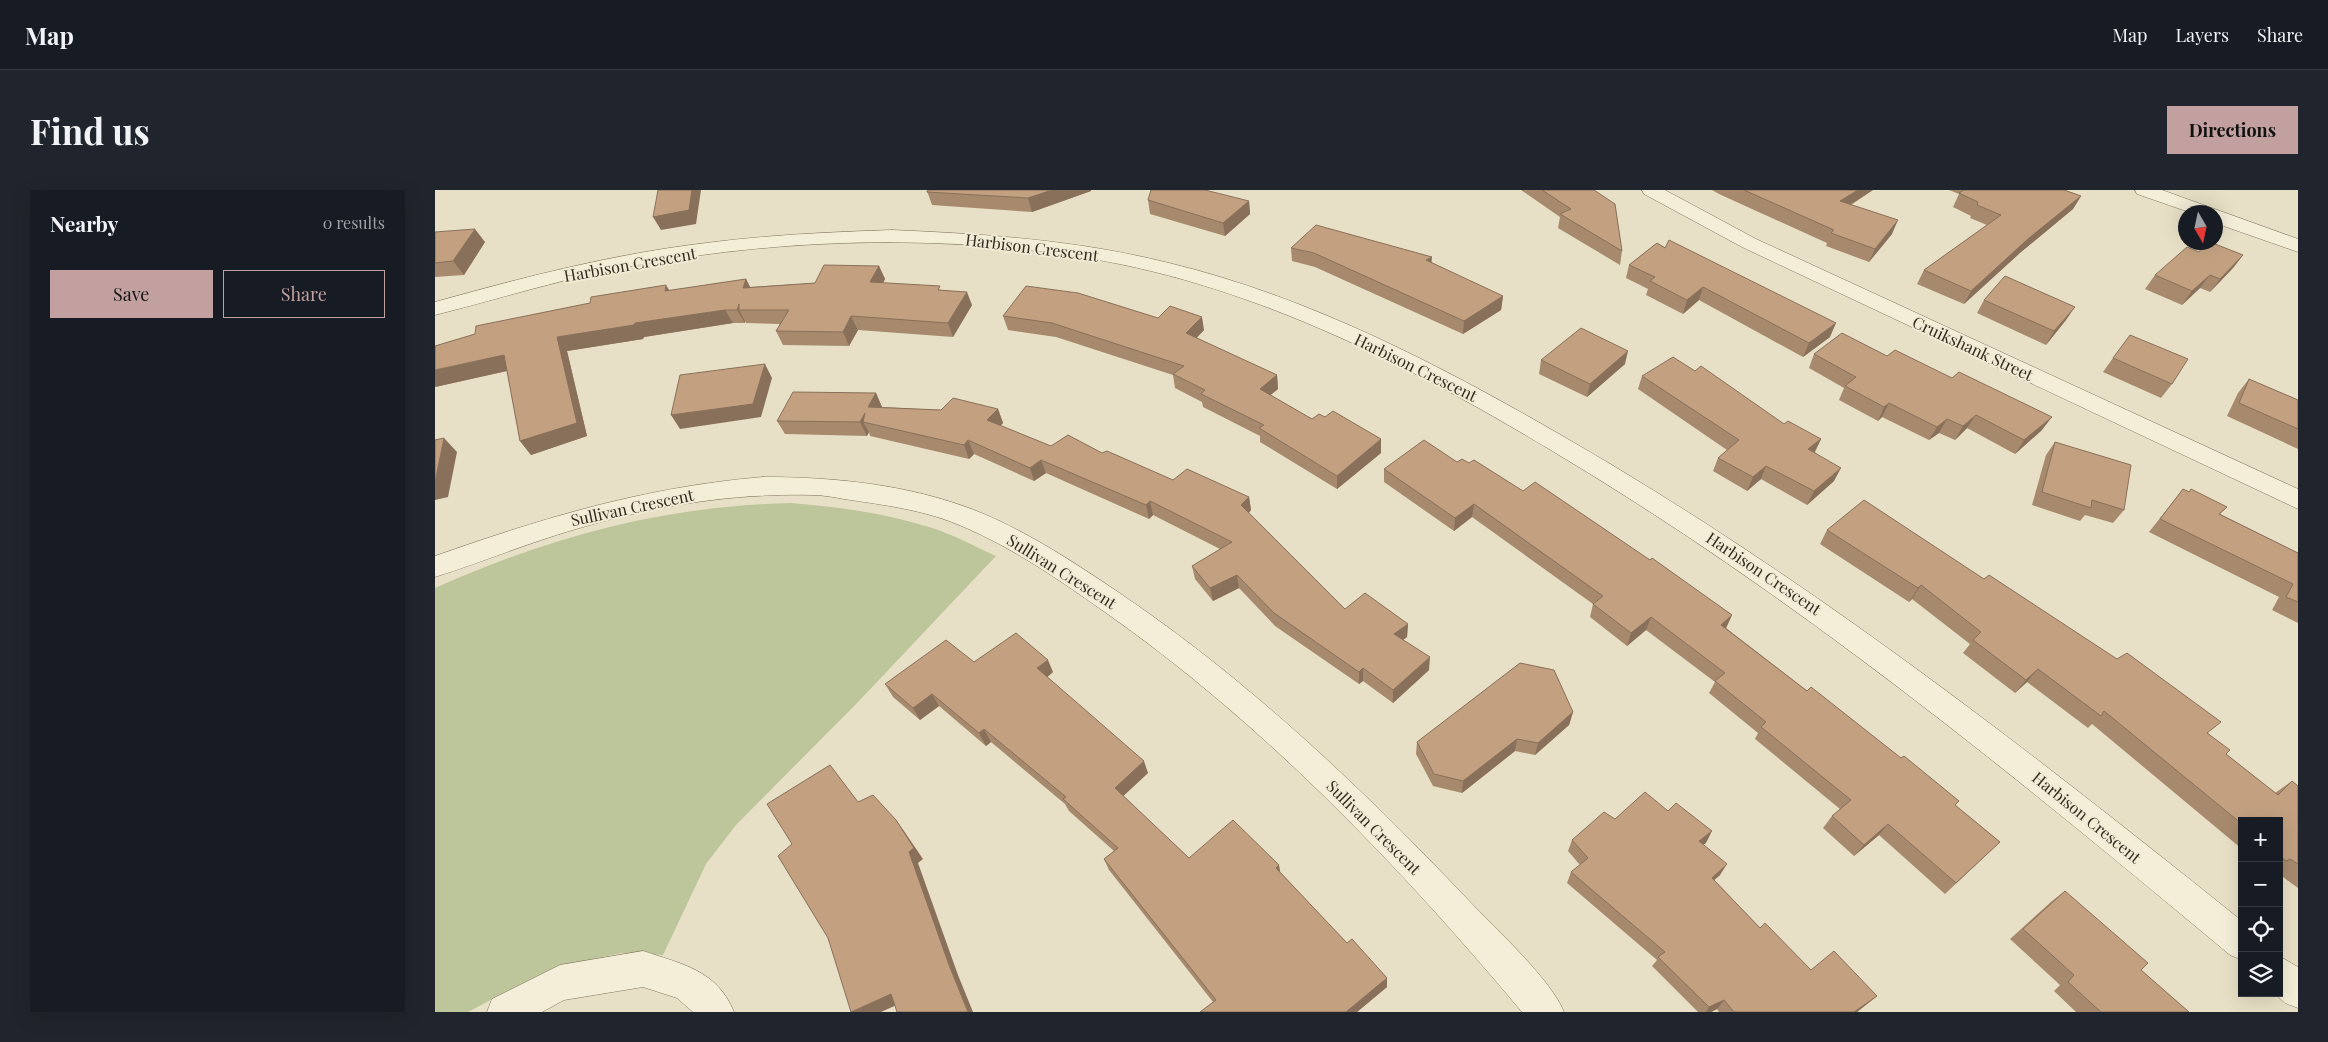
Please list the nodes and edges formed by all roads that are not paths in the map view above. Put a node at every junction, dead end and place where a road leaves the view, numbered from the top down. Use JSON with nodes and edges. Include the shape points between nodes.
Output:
{"nodes":[{"id":1,"x":1651,"y":190,"type":"edge"},
{"id":2,"x":2144,"y":190,"type":"edge"},
{"id":3,"x":2186,"y":205,"type":"edge"},
{"id":4,"x":2223,"y":219,"type":"edge"},
{"id":5,"x":2298,"y":246,"type":"edge"},
{"id":6,"x":435,"y":309,"type":"edge"},
{"id":7,"x":2298,"y":500,"type":"edge"},
{"id":8,"x":435,"y":567,"type":"edge"},
{"id":9,"x":2238,"y":940,"type":"edge"},
{"id":10,"x":2283,"y":977,"type":"edge"},
{"id":11,"x":2298,"y":990,"type":"edge"},
{"id":12,"x":505,"y":1012,"type":"edge"},
{"id":13,"x":716,"y":1012,"type":"edge"},
{"id":14,"x":1546,"y":1012,"type":"edge"}],
"edges":[{"from":1,"to":7,"type":"street","name":"Cruikshank Street","via":[[1749,243]]},
{"from":2,"to":3,"type":"street"},
{"from":4,"to":5,"type":"street"},
{"from":6,"to":9,"type":"street","name":"Harbison Crescent","via":[[573,274],[711,249],[807,239],[901,236],[991,240],[1079,250],[1166,268],[1253,294],[1353,335],[1471,393],[1669,509],[1821,611],[1905,673]]},
{"from":8,"to":14,"type":"street","name":"Sullivan Crescent","via":[[572,518],[658,498],[739,487],[815,486],[888,495],[956,514],[1021,543],[1131,614],[1248,706],[1374,823]]},
{"from":10,"to":11,"type":"street"},
{"from":12,"to":13,"type":"street","via":[[560,982],[643,969],[688,984]]}]}
